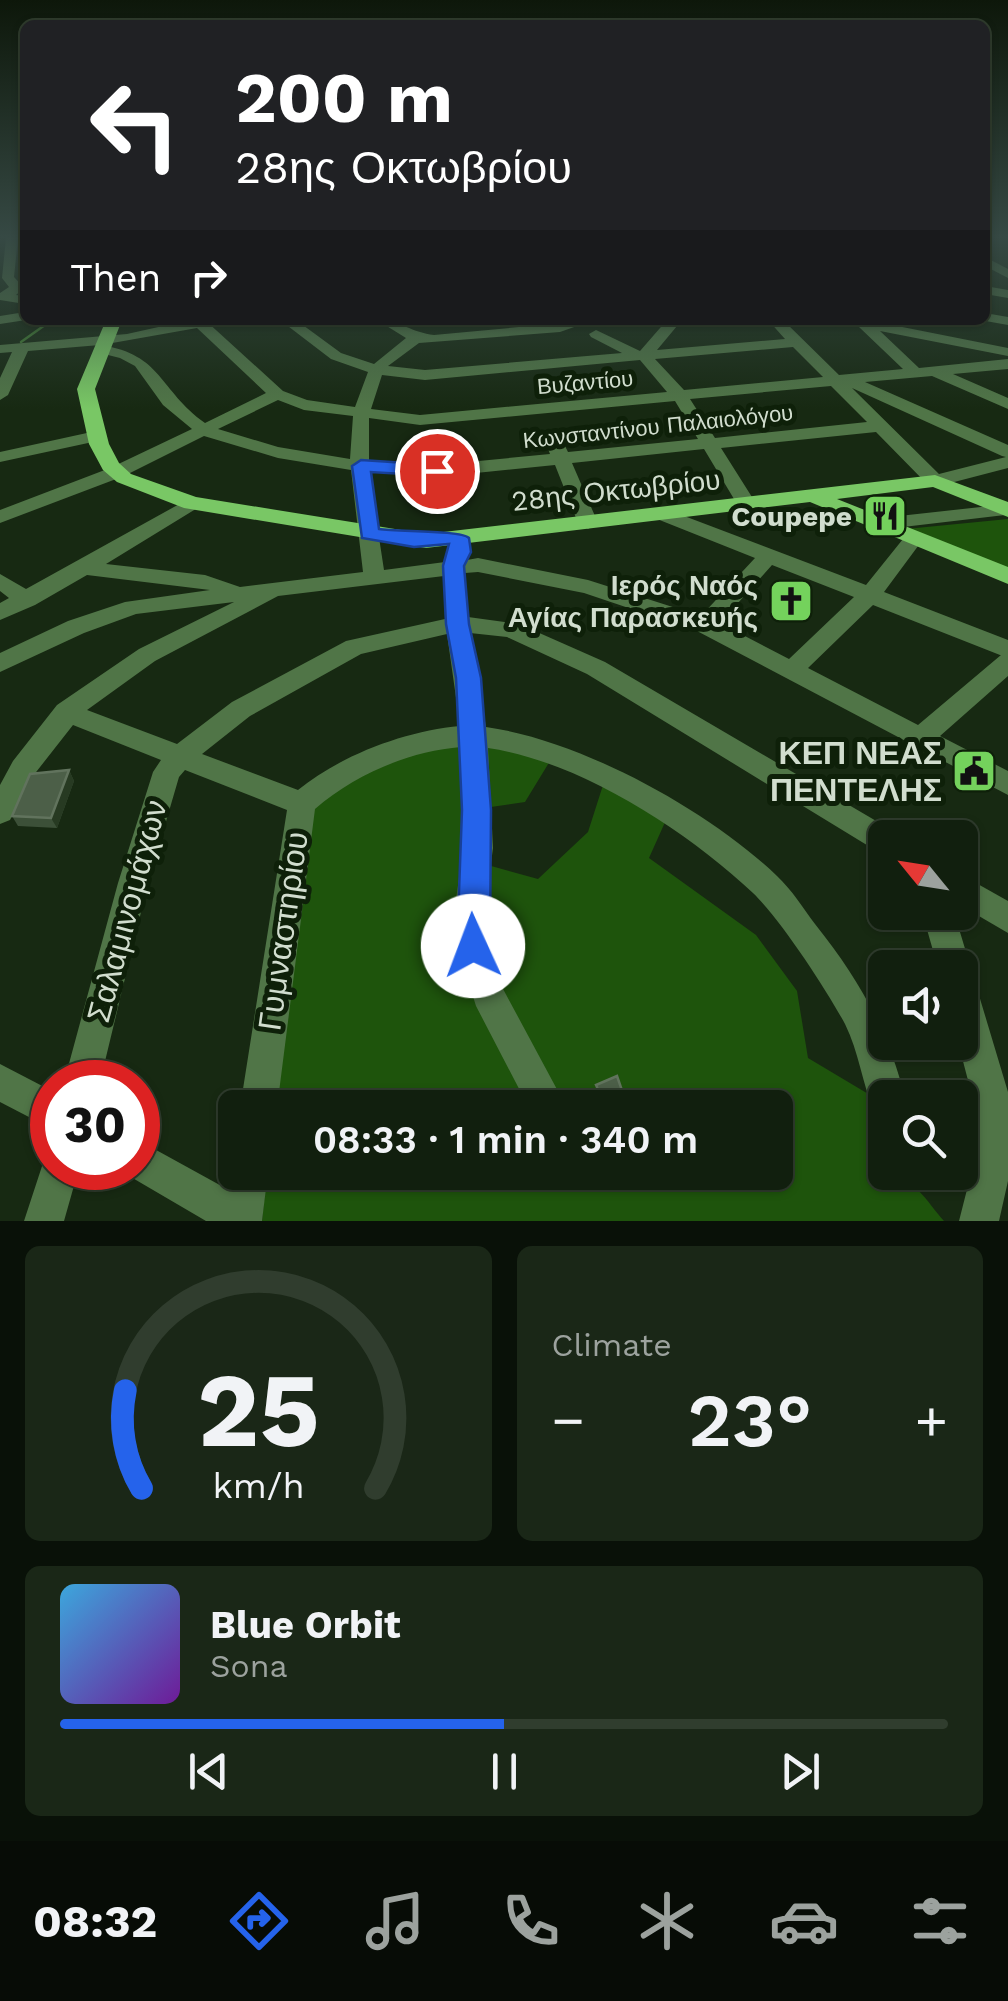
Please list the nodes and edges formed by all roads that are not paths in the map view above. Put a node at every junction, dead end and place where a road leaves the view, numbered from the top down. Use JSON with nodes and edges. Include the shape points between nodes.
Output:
{"nodes":[{"id":1,"x":174,"y":325,"type":"edge"},
{"id":2,"x":202,"y":325,"type":"edge"},
{"id":3,"x":294,"y":325,"type":"edge"},
{"id":4,"x":393,"y":325,"type":"edge"},
{"id":5,"x":670,"y":325,"type":"edge"},
{"id":6,"x":780,"y":325,"type":"edge"},
{"id":7,"x":865,"y":325,"type":"edge"},
{"id":8,"x":869,"y":325,"type":"edge"},
{"id":9,"x":587,"y":326,"type":"edge"},
{"id":10,"x":107,"y":336,"type":"edge"},
{"id":11,"x":416,"y":338,"type":"junction"},
{"id":12,"x":797,"y":342,"type":"junction"},
{"id":13,"x":22,"y":347,"type":"junction"},
{"id":14,"x":0,"y":349,"type":"edge"},
{"id":15,"x":1008,"y":352,"type":"edge"},
{"id":16,"x":638,"y":357,"type":"junction"},
{"id":17,"x":1008,"y":364,"type":"edge"},
{"id":18,"x":376,"y":370,"type":"junction"},
{"id":19,"x":925,"y":372,"type":"junction"},
{"id":20,"x":840,"y":380,"type":"junction"},
{"id":21,"x":277,"y":394,"type":"junction"},
{"id":22,"x":0,"y":396,"type":"edge"},
{"id":23,"x":681,"y":396,"type":"junction"},
{"id":24,"x":1008,"y":404,"type":"edge"},
{"id":25,"x":360,"y":414,"type":"junction"},
{"id":26,"x":546,"y":420,"type":"junction"},
{"id":27,"x":881,"y":426,"type":"junction"},
{"id":28,"x":204,"y":430,"type":"junction"},
{"id":29,"x":96,"y":436,"type":"junction"},
{"id":30,"x":709,"y":444,"type":"junction"},
{"id":31,"x":1008,"y":452,"type":"edge"},
{"id":32,"x":0,"y":457,"type":"edge"},
{"id":33,"x":562,"y":458,"type":"junction"},
{"id":34,"x":1008,"y":462,"type":"edge"},
{"id":35,"x":361,"y":466,"type":"junction"},
{"id":36,"x":117,"y":472,"type":"junction"},
{"id":37,"x":935,"y":481,"type":"junction"},
{"id":38,"x":851,"y":502,"type":"junction"},
{"id":39,"x":192,"y":503,"type":"junction"},
{"id":40,"x":746,"y":506,"type":"junction"},
{"id":41,"x":1007,"y":509,"type":"edge"},
{"id":42,"x":664,"y":514,"type":"junction"},
{"id":43,"x":0,"y":518,"type":"edge"},
{"id":44,"x":588,"y":523,"type":"junction"},
{"id":45,"x":888,"y":527,"type":"junction"},
{"id":46,"x":369,"y":534,"type":"junction"},
{"id":47,"x":914,"y":538,"type":"junction"},
{"id":48,"x":448,"y":539,"type":"junction"},
{"id":49,"x":769,"y":556,"type":"junction"},
{"id":50,"x":454,"y":566,"type":"junction"},
{"id":51,"x":84,"y":568,"type":"junction"},
{"id":52,"x":1008,"y":576,"type":"edge"},
{"id":53,"x":374,"y":577,"type":"junction"},
{"id":54,"x":0,"y":581,"type":"edge"},
{"id":55,"x":284,"y":586,"type":"junction"},
{"id":56,"x":238,"y":592,"type":"junction"},
{"id":57,"x":871,"y":594,"type":"junction"},
{"id":58,"x":27,"y":600,"type":"junction"},
{"id":59,"x":0,"y":612,"type":"edge"},
{"id":60,"x":457,"y":624,"type":"junction"},
{"id":61,"x":705,"y":625,"type":"junction"},
{"id":62,"x":1008,"y":649,"type":"edge"},
{"id":63,"x":0,"y":662,"type":"edge"},
{"id":64,"x":1008,"y":662,"type":"edge"},
{"id":65,"x":792,"y":670,"type":"junction"},
{"id":66,"x":66,"y":712,"type":"junction"},
{"id":67,"x":474,"y":736,"type":"junction"},
{"id":68,"x":922,"y":737,"type":"junction"},
{"id":69,"x":182,"y":755,"type":"junction"},
{"id":70,"x":10,"y":763,"type":"edge"},
{"id":71,"x":1008,"y":784,"type":"edge"},
{"id":72,"x":302,"y":804,"type":"junction"},
{"id":73,"x":0,"y":812,"type":"edge"},
{"id":74,"x":868,"y":831,"type":"edge"},
{"id":75,"x":978,"y":899,"type":"edge"},
{"id":76,"x":1008,"y":918,"type":"edge"},
{"id":77,"x":978,"y":1050,"type":"edge"},
{"id":78,"x":88,"y":1060,"type":"edge"},
{"id":79,"x":882,"y":1080,"type":"edge"},
{"id":80,"x":0,"y":1082,"type":"edge"},
{"id":81,"x":261,"y":1090,"type":"edge"},
{"id":82,"x":539,"y":1090,"type":"edge"},
{"id":83,"x":30,"y":1099,"type":"edge"},
{"id":84,"x":160,"y":1173,"type":"edge"},
{"id":85,"x":53,"y":1190,"type":"edge"},
{"id":86,"x":246,"y":1190,"type":"edge"},
{"id":87,"x":242,"y":1220,"type":"edge"},
{"id":88,"x":44,"y":1221,"type":"edge"},
{"id":89,"x":978,"y":1221,"type":"edge"}],
"edges":[{"from":1,"to":10,"type":"street"},
{"from":2,"to":21,"type":"street","name":"Βυζαντίου"},
{"from":3,"to":18,"type":"street","via":[[327,355]]},
{"from":4,"to":11,"type":"street"},
{"from":5,"to":16,"type":"street"},
{"from":6,"to":12,"type":"street"},
{"from":7,"to":19,"type":"street"},
{"from":8,"to":15,"type":"street"},
{"from":9,"to":11,"type":"street"},
{"from":9,"to":16,"type":"street"},
{"from":10,"to":13,"type":"street"},
{"from":10,"to":28,"type":"street","via":[[139,359],[168,400]]},
{"from":10,"to":29,"type":"main road","via":[[86,389]]},
{"from":11,"to":18,"type":"street"},
{"from":12,"to":16,"type":"street"},
{"from":12,"to":20,"type":"street"},
{"from":13,"to":14,"type":"street"},
{"from":13,"to":22,"type":"street"},
{"from":16,"to":18,"type":"street","via":[[454,375]]},
{"from":16,"to":23,"type":"street"},
{"from":17,"to":19,"type":"street","name":"Βυζαντίου"},
{"from":18,"to":25,"type":"street"},
{"from":19,"to":20,"type":"street","name":"Βυζαντίου"},
{"from":19,"to":24,"type":"street"},
{"from":20,"to":23,"type":"street","name":"Βυζαντίου"},
{"from":20,"to":27,"type":"street"},
{"from":20,"to":31,"type":"street"},
{"from":21,"to":25,"type":"street","name":"Βυζαντίου"},
{"from":21,"to":28,"type":"street"},
{"from":23,"to":26,"type":"street","name":"Βυζαντίου"},
{"from":23,"to":30,"type":"street"},
{"from":25,"to":26,"type":"street","name":"Βυζαντίου"},
{"from":25,"to":35,"type":"street"},
{"from":26,"to":33,"type":"street"},
{"from":27,"to":30,"type":"street","name":"Κωνσταντίνου Παλαιολόγου"},
{"from":27,"to":37,"type":"street"},
{"from":28,"to":35,"type":"street","name":"Κωνσταντίνου Παλαιολόγου"},
{"from":28,"to":36,"type":"street"},
{"from":29,"to":32,"type":"street"},
{"from":29,"to":36,"type":"main road"},
{"from":30,"to":33,"type":"street","name":"Κωνσταντίνου Παλαιολόγου"},
{"from":30,"to":40,"type":"street"},
{"from":33,"to":35,"type":"street","name":"Κωνσταντίνου Παλαιολόγου","via":[[416,472]]},
{"from":33,"to":44,"type":"street"},
{"from":34,"to":37,"type":"street"},
{"from":35,"to":46,"type":"street"},
{"from":36,"to":39,"type":"main road","name":"28ης Οκτωβρίου","via":[[142,488]]},
{"from":36,"to":43,"type":"street"},
{"from":37,"to":38,"type":"main road"},
{"from":37,"to":41,"type":"main road"},
{"from":38,"to":40,"type":"main road","name":"28ης Οκτωβρίου","via":[[814,497]]},
{"from":38,"to":45,"type":"main road"},
{"from":39,"to":46,"type":"main road","name":"28ης Οκτωβρίου"},
{"from":39,"to":51,"type":"street"},
{"from":40,"to":42,"type":"main road","name":"28ης Οκτωβρίου"},
{"from":41,"to":45,"type":"street"},
{"from":42,"to":44,"type":"main road","name":"28ης Οκτωβρίου"},
{"from":42,"to":49,"type":"street"},
{"from":44,"to":48,"type":"main road","name":"28ης Οκτωβρίου"},
{"from":45,"to":47,"type":"main road"},
{"from":46,"to":48,"type":"main road","name":"28ης Οκτωβρίου"},
{"from":46,"to":53,"type":"street"},
{"from":47,"to":52,"type":"main road"},
{"from":47,"to":57,"type":"street"},
{"from":48,"to":50,"type":"street","via":[[438,552]]},
{"from":49,"to":57,"type":"street"},
{"from":49,"to":61,"type":"street"},
{"from":50,"to":53,"type":"street"},
{"from":50,"to":60,"type":"street"},
{"from":50,"to":61,"type":"street","via":[[588,587]]},
{"from":51,"to":56,"type":"street"},
{"from":51,"to":58,"type":"street"},
{"from":53,"to":55,"type":"street"},
{"from":54,"to":58,"type":"street"},
{"from":55,"to":56,"type":"street"},
{"from":55,"to":66,"type":"street","via":[[130,665]]},
{"from":56,"to":63,"type":"street","via":[[133,607]]},
{"from":57,"to":62,"type":"street"},
{"from":57,"to":65,"type":"street"},
{"from":58,"to":59,"type":"street"},
{"from":60,"to":67,"type":"street"},
{"from":60,"to":69,"type":"street","name":"Σαλαμινομάχων","via":[[354,648],[241,709]]},
{"from":60,"to":74,"type":"street","name":"Σαλαμινομάχων","via":[[511,630],[596,668]]},
{"from":61,"to":65,"type":"street"},
{"from":64,"to":68,"type":"street"},
{"from":65,"to":68,"type":"street"},
{"from":66,"to":69,"type":"street"},
{"from":66,"to":70,"type":"street"},
{"from":67,"to":72,"type":"street","name":"Γυμναστηρίου","via":[[393,751],[316,790]]},
{"from":67,"to":79,"type":"street","name":"Γυμναστηρίου","via":[[580,764],[622,785],[766,885],[849,992]]},
{"from":67,"to":82,"type":"street","via":[[473,946],[488,994]]},
{"from":68,"to":71,"type":"street"},
{"from":69,"to":72,"type":"street"},
{"from":69,"to":78,"type":"street","name":"Σαλαμινομάχων","via":[[158,790]]},
{"from":70,"to":73,"type":"street"},
{"from":72,"to":81,"type":"street","name":"Γυμναστηρίου"},
{"from":75,"to":76,"type":"street"},
{"from":77,"to":89,"type":"street","via":[[996,1115],[994,1158]]},
{"from":80,"to":83,"type":"street"},
{"from":84,"to":87,"type":"street"},
{"from":85,"to":88,"type":"street"},
{"from":86,"to":87,"type":"street"}]}
